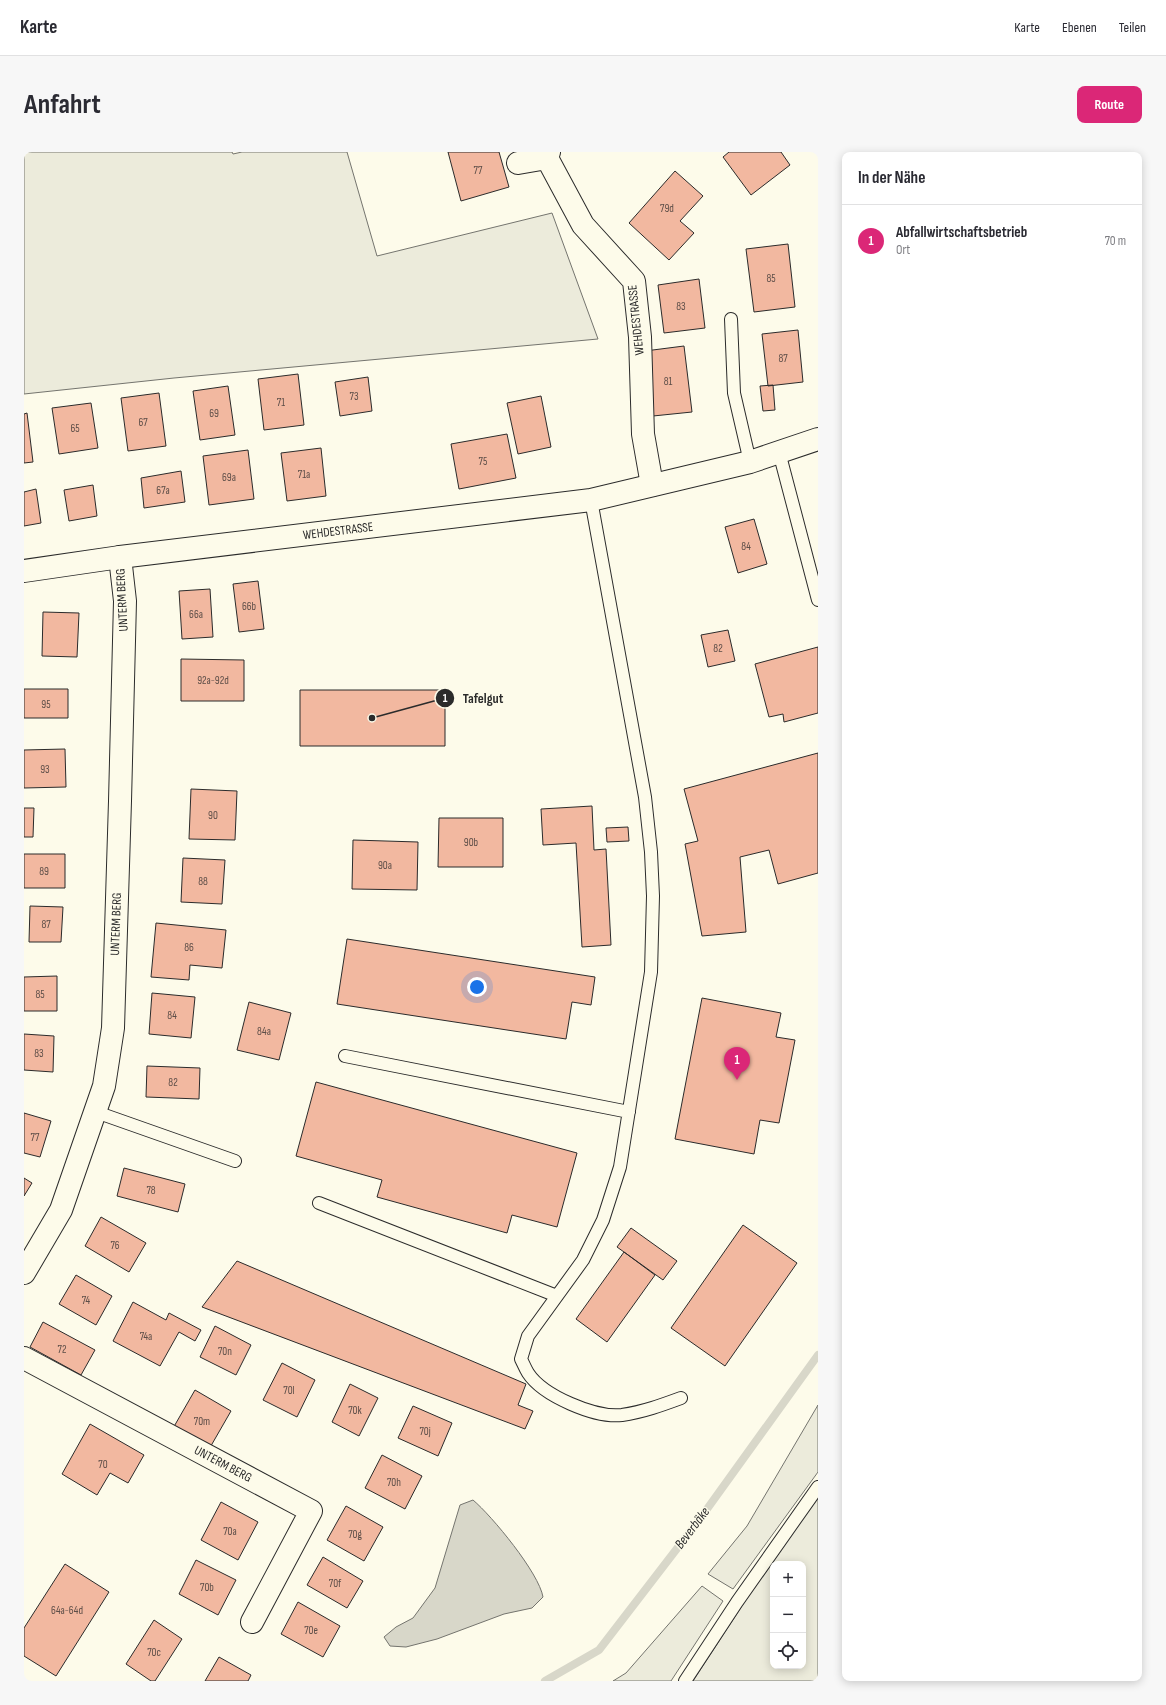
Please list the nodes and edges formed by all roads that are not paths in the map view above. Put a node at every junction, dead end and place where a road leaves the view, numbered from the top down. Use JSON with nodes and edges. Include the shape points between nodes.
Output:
{"nodes":[{"id":1,"x":548,"y":155,"type":"edge"},
{"id":2,"x":518,"y":163,"type":"dead end"},
{"id":3,"x":731,"y":319,"type":"dead end"},
{"id":4,"x":818,"y":439,"type":"edge"},
{"id":5,"x":779,"y":452,"type":"junction"},
{"id":6,"x":750,"y":462,"type":"junction"},
{"id":7,"x":652,"y":485,"type":"junction"},
{"id":8,"x":591,"y":500,"type":"junction"},
{"id":9,"x":120,"y":557,"type":"junction"},
{"id":10,"x":24,"y":571,"type":"edge"},
{"id":11,"x":818,"y":600,"type":"edge"},
{"id":12,"x":345,"y":1056,"type":"dead end"},
{"id":13,"x":96,"y":1112,"type":"junction"},
{"id":14,"x":629,"y":1112,"type":"junction"},
{"id":15,"x":235,"y":1161,"type":"dead end"},
{"id":16,"x":319,"y":1203,"type":"dead end"},
{"id":17,"x":24,"y":1273,"type":"edge"},
{"id":18,"x":557,"y":1296,"type":"junction"},
{"id":19,"x":24,"y":1358,"type":"edge"},
{"id":20,"x":681,"y":1398,"type":"dead end"},
{"id":21,"x":818,"y":1487,"type":"edge"},
{"id":22,"x":252,"y":1622,"type":"dead end"},
{"id":23,"x":685,"y":1681,"type":"edge"}],
"edges":[{"from":1,"to":2,"type":"street","name":"WEHDESTRASSE"},
{"from":1,"to":7,"type":"street","name":"WEHDESTRASSE","via":[[583,225],[634,281],[640,337],[643,434]]},
{"from":3,"to":6,"type":"lane","via":[[734,394]]},
{"from":4,"to":5,"type":"street","name":"WEHDESTRASSE"},
{"from":5,"to":6,"type":"street","name":"WEHDESTRASSE"},
{"from":5,"to":11,"type":"lane"},
{"from":6,"to":7,"type":"street","name":"WEHDESTRASSE"},
{"from":7,"to":8,"type":"street","name":"WEHDESTRASSE"},
{"from":8,"to":9,"type":"street","name":"WEHDESTRASSE"},
{"from":8,"to":14,"type":"lane","via":[[645,797],[651,852],[651,972]]},
{"from":9,"to":10,"type":"street","name":"WEHDESTRASSE"},
{"from":9,"to":13,"type":"street","name":"UNTERM BERG","via":[[124,609],[113,1028],[104,1086]]},
{"from":12,"to":14,"type":"lane"},
{"from":13,"to":15,"type":"lane"},
{"from":13,"to":17,"type":"street","name":"UNTERM BERG","via":[[61,1210]]},
{"from":14,"to":18,"type":"lane","via":[[620,1167],[603,1220],[583,1260]]},
{"from":16,"to":18,"type":"lane"},
{"from":18,"to":20,"type":"lane","via":[[528,1336],[521,1359],[528,1373],[543,1388],[579,1408],[621,1415],[647,1410]]},
{"from":19,"to":22,"type":"street","name":"UNTERM BERG","via":[[311,1511]]},
{"from":21,"to":23,"type":"lane"}]}
